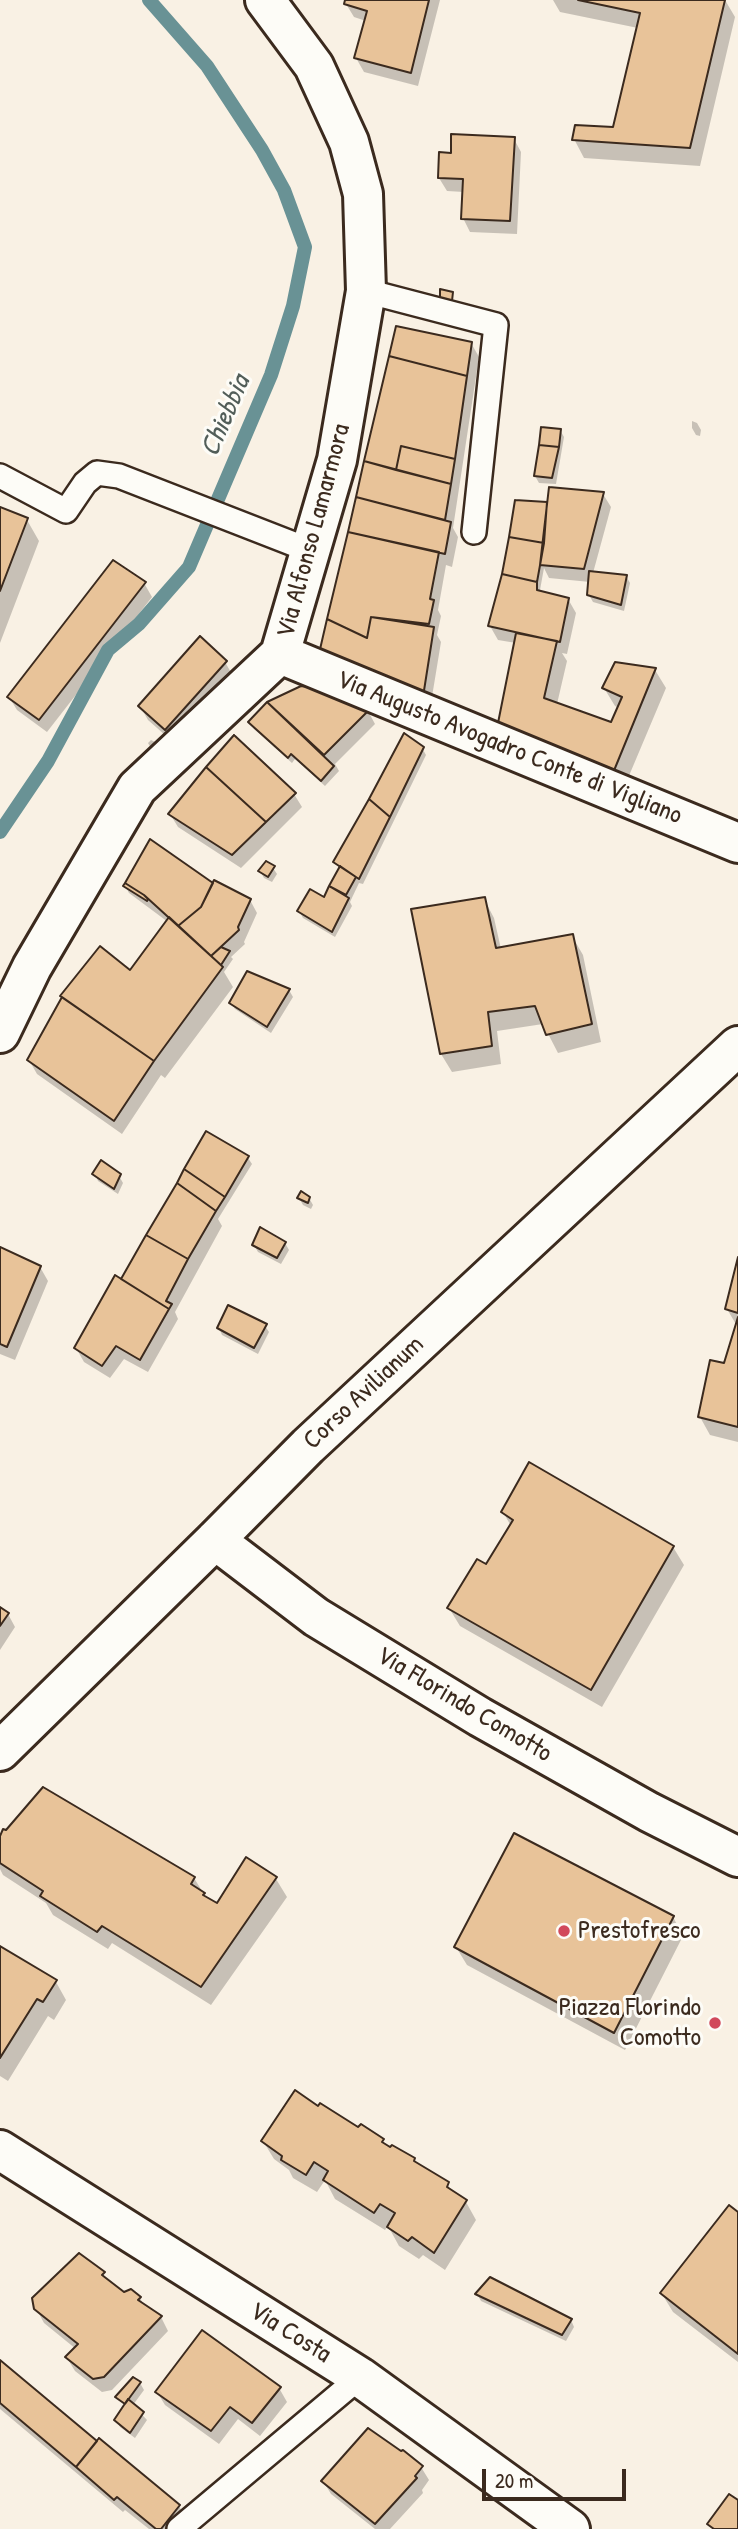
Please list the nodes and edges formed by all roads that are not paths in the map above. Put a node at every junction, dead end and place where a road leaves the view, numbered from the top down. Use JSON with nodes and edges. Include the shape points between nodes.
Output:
{"nodes":[{"id":1,"x":265,"y":0,"type":"edge"},
{"id":2,"x":366,"y":291,"type":"junction"},
{"id":3,"x":0,"y":476,"type":"edge"},
{"id":4,"x":474,"y":532,"type":"dead end"},
{"id":5,"x":294,"y":543,"type":"junction"},
{"id":6,"x":280,"y":654,"type":"junction"},
{"id":7,"x":738,"y":843,"type":"edge"},
{"id":8,"x":0,"y":1033,"type":"edge"},
{"id":9,"x":738,"y":1046,"type":"edge"},
{"id":10,"x":215,"y":1540,"type":"junction"},
{"id":11,"x":0,"y":1751,"type":"edge"},
{"id":12,"x":733,"y":1845,"type":"edge"},
{"id":13,"x":0,"y":2150,"type":"edge"},
{"id":14,"x":360,"y":2377,"type":"junction"},
{"id":15,"x":179,"y":2529,"type":"edge"},
{"id":16,"x":570,"y":2529,"type":"edge"}],
"edges":[{"from":1,"to":2,"type":"street","name":"Via Alfonso Lamarmora","via":[[314,66],[349,142],[363,194]]},
{"from":2,"to":4,"type":"lane","via":[[496,325]]},
{"from":2,"to":5,"type":"street","name":"Via Alfonso Lamarmora","via":[[337,460]]},
{"from":3,"to":5,"type":"lane","via":[[66,511],[97,473],[119,476]]},
{"from":5,"to":6,"type":"street","name":"Via Alfonso Lamarmora"},
{"from":6,"to":7,"type":"street","name":"Via Augusto Avogadro Conte di Vigliano"},
{"from":6,"to":8,"type":"street","name":"Via Alfonso Lamarmora","via":[[137,788],[32,967]]},
{"from":9,"to":10,"type":"street","name":"Corso Avilianum","via":[[308,1446]]},
{"from":10,"to":11,"type":"street","name":"Corso Avilianum"},
{"from":10,"to":12,"type":"street","name":"Via Florindo Comotto","via":[[316,1617],[480,1717],[649,1812]]},
{"from":13,"to":14,"type":"street","name":"Via Costa"},
{"from":14,"to":15,"type":"lane"},
{"from":14,"to":16,"type":"street","name":"Via Costa"}]}
